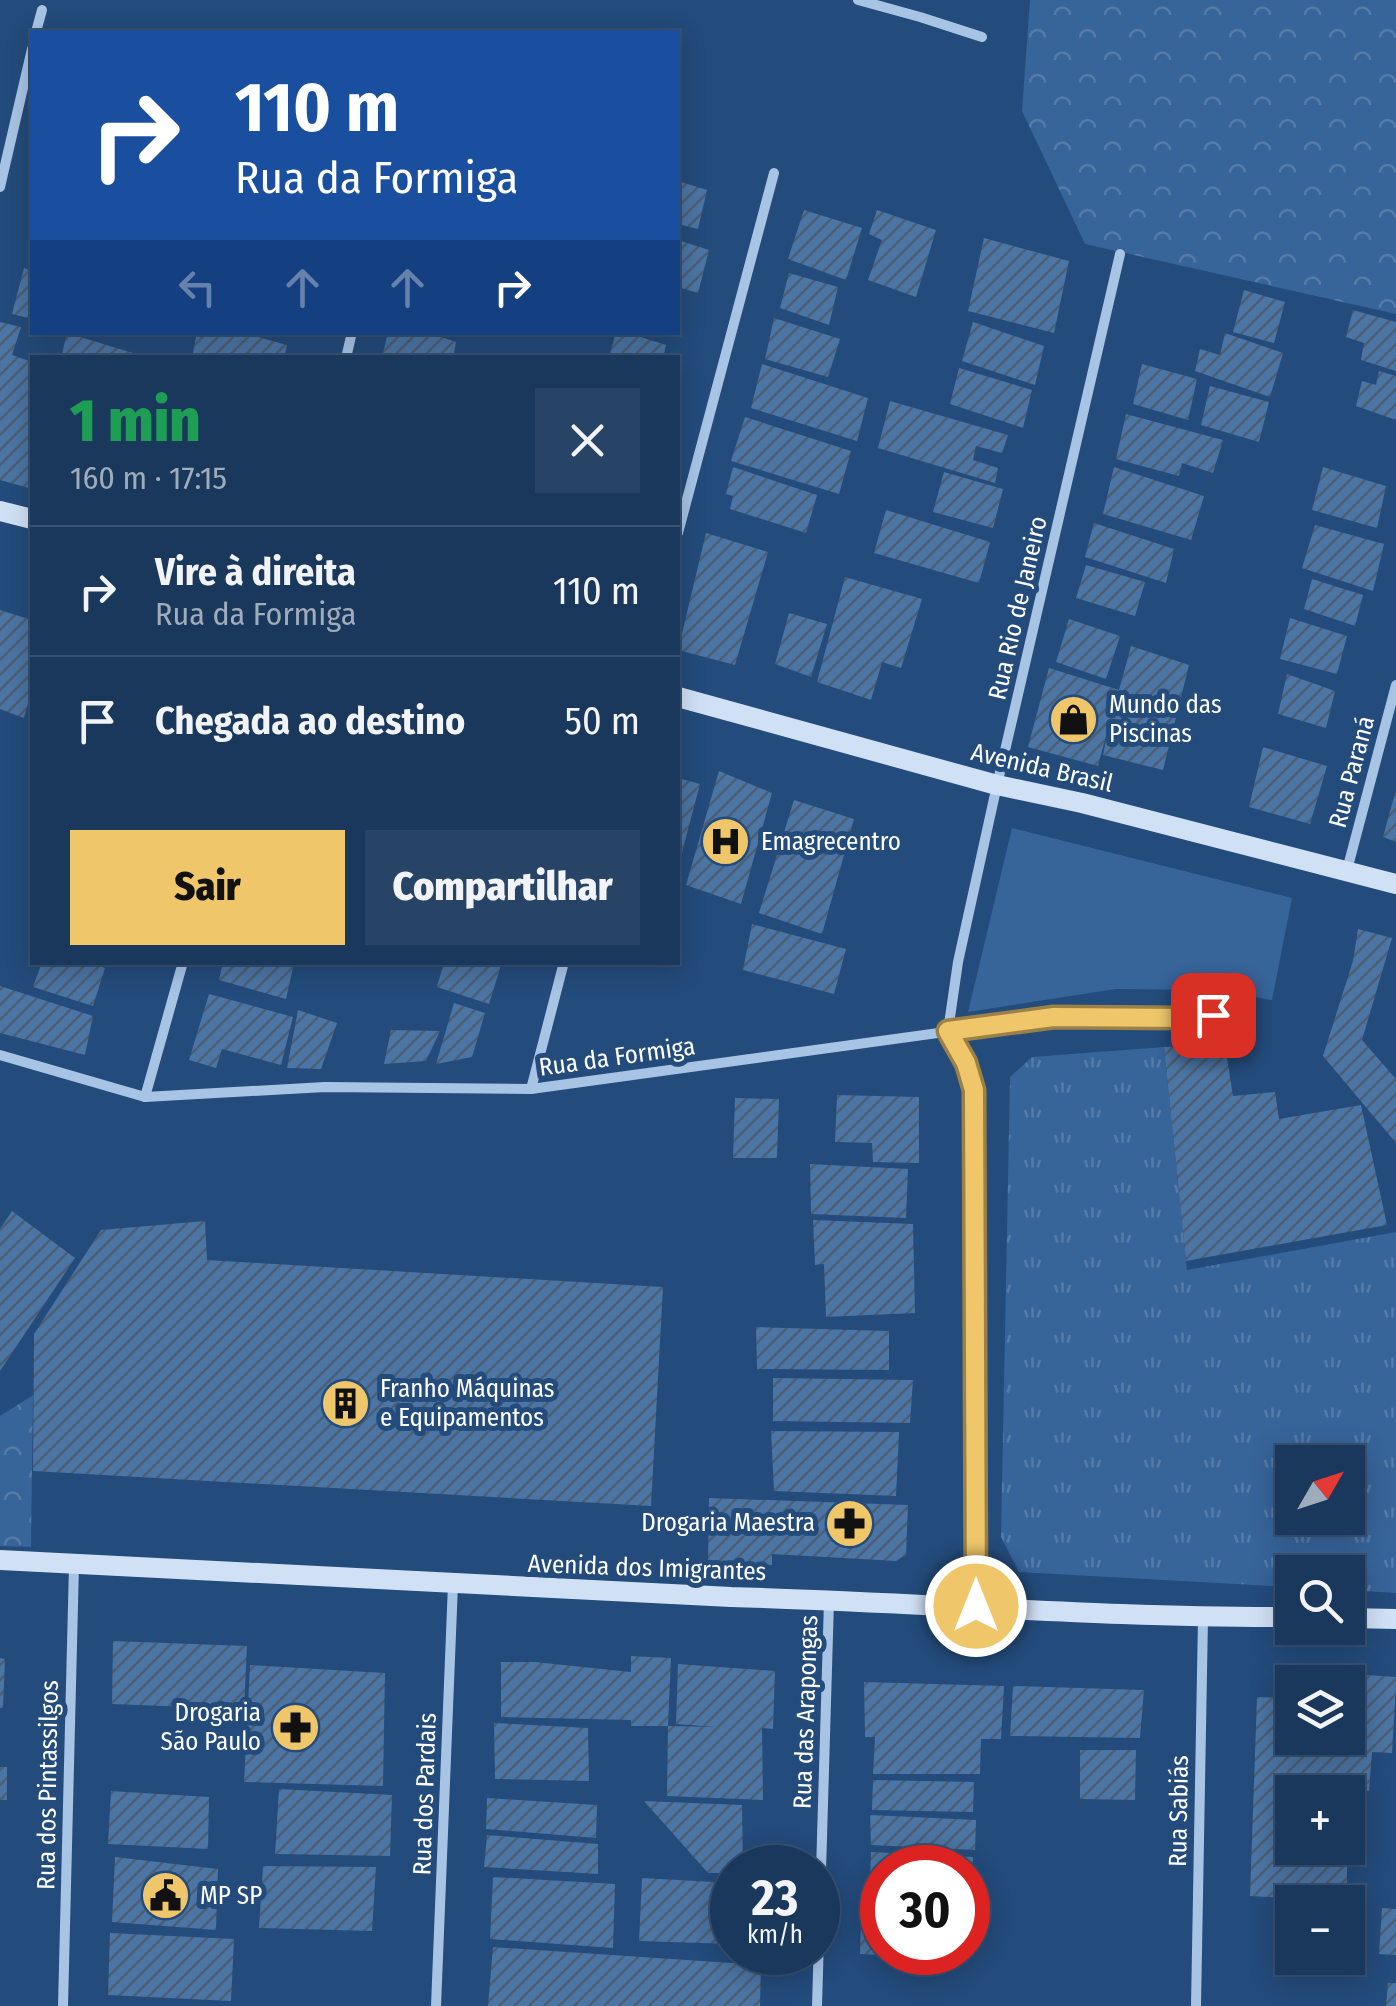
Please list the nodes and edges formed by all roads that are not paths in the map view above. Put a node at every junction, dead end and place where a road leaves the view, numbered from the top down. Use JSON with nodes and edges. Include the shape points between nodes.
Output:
{"nodes":[{"id":1,"x":858,"y":0,"type":"edge"},
{"id":2,"x":42,"y":10,"type":"dead end"},
{"id":3,"x":37,"y":30,"type":"edge"},
{"id":4,"x":982,"y":37,"type":"dead end"},
{"id":5,"x":30,"y":58,"type":"edge"},
{"id":6,"x":774,"y":173,"type":"dead end"},
{"id":7,"x":0,"y":187,"type":"edge"},
{"id":8,"x":1120,"y":254,"type":"dead end"},
{"id":9,"x":0,"y":511,"type":"edge"},
{"id":10,"x":30,"y":519,"type":"edge"},
{"id":11,"x":680,"y":526,"type":"edge"},
{"id":12,"x":1396,"y":684,"type":"edge"},
{"id":13,"x":680,"y":698,"type":"edge"},
{"id":14,"x":997,"y":785,"type":"junction"},
{"id":15,"x":1348,"y":870,"type":"junction"},
{"id":16,"x":1396,"y":884,"type":"edge"},
{"id":17,"x":182,"y":965,"type":"edge"},
{"id":18,"x":563,"y":965,"type":"edge"},
{"id":19,"x":1242,"y":1012,"type":"dead end"},
{"id":20,"x":948,"y":1031,"type":"junction"},
{"id":21,"x":0,"y":1055,"type":"edge"},
{"id":22,"x":531,"y":1089,"type":"junction"},
{"id":23,"x":145,"y":1097,"type":"junction"},
{"id":24,"x":0,"y":1560,"type":"edge"},
{"id":25,"x":74,"y":1565,"type":"junction"},
{"id":26,"x":453,"y":1584,"type":"junction"},
{"id":27,"x":830,"y":1600,"type":"junction"},
{"id":28,"x":976,"y":1606,"type":"junction"},
{"id":29,"x":1275,"y":1617,"type":"edge"},
{"id":30,"x":1203,"y":1618,"type":"junction"},
{"id":31,"x":1365,"y":1618,"type":"edge"},
{"id":32,"x":1396,"y":1619,"type":"edge"},
{"id":33,"x":63,"y":2006,"type":"edge"},
{"id":34,"x":436,"y":2006,"type":"edge"},
{"id":35,"x":817,"y":2006,"type":"edge"},
{"id":36,"x":1196,"y":2006,"type":"edge"}],
"edges":[{"from":1,"to":4,"type":"street"},
{"from":2,"to":3,"type":"street"},
{"from":5,"to":7,"type":"street"},
{"from":6,"to":11,"type":"street"},
{"from":8,"to":14,"type":"street","name":"Rua Rio de Janeiro"},
{"from":9,"to":10,"type":"main road"},
{"from":12,"to":15,"type":"street","name":"Rua Paraná"},
{"from":13,"to":14,"type":"main road","name":"Avenida Brasil"},
{"from":14,"to":15,"type":"main road","name":"Avenida Brasil"},
{"from":14,"to":20,"type":"street","name":"Rua Rio de Janeiro"},
{"from":15,"to":16,"type":"main road","name":"Avenida Brasil"},
{"from":17,"to":23,"type":"street"},
{"from":18,"to":22,"type":"street"},
{"from":19,"to":20,"type":"street","name":"Rua da Formiga","via":[[1054,1017]]},
{"from":20,"to":22,"type":"street","name":"Rua da Formiga"},
{"from":20,"to":28,"type":"street","via":[[974,1090]]},
{"from":21,"to":23,"type":"street","name":"Rua da Formiga"},
{"from":22,"to":23,"type":"street","name":"Rua da Formiga","via":[[325,1087]]},
{"from":24,"to":25,"type":"main road","name":"Avenida dos Imigrantes"},
{"from":25,"to":26,"type":"main road","name":"Avenida dos Imigrantes"},
{"from":25,"to":33,"type":"street","name":"Rua dos Pintassilgos"},
{"from":26,"to":27,"type":"main road","name":"Avenida dos Imigrantes"},
{"from":26,"to":34,"type":"street","name":"Rua dos Pardais"},
{"from":27,"to":28,"type":"main road","name":"Avenida dos Imigrantes"},
{"from":27,"to":35,"type":"street","name":"Rua das Arapongas"},
{"from":28,"to":30,"type":"main road","name":"Avenida dos Imigrantes"},
{"from":29,"to":30,"type":"main road","name":"Avenida dos Imigrantes"},
{"from":30,"to":36,"type":"street","name":"Rua Sabiás"},
{"from":31,"to":32,"type":"main road"}]}
